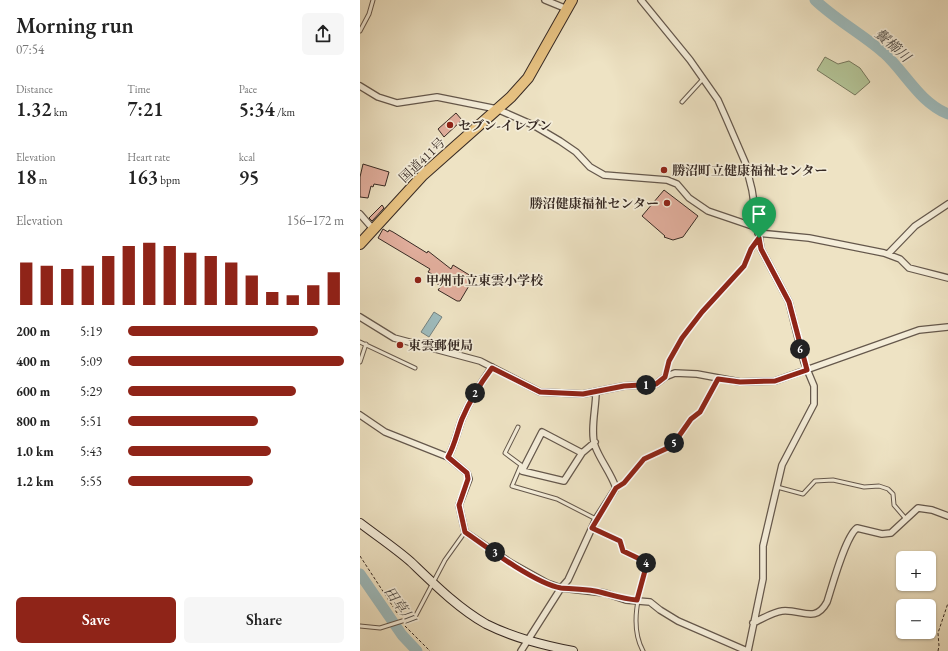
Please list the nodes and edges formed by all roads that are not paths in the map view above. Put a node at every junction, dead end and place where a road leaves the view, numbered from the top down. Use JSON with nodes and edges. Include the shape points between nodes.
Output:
{"nodes":[{"id":1,"x":373,"y":0,"type":"edge"},
{"id":2,"x":545,"y":0,"type":"edge"},
{"id":3,"x":572,"y":0,"type":"edge"},
{"id":4,"x":641,"y":0,"type":"edge"},
{"id":5,"x":567,"y":9,"type":"junction"},
{"id":6,"x":360,"y":32,"type":"edge"},
{"id":7,"x":703,"y":79,"type":"junction"},
{"id":8,"x":360,"y":86,"type":"edge"},
{"id":9,"x":682,"y":102,"type":"dead end"},
{"id":10,"x":497,"y":109,"type":"junction"},
{"id":11,"x":948,"y":204,"type":"edge"},
{"id":12,"x":360,"y":214,"type":"edge"},
{"id":13,"x":373,"y":230,"type":"junction"},
{"id":14,"x":758,"y":233,"type":"junction"},
{"id":15,"x":360,"y":244,"type":"edge"},
{"id":16,"x":888,"y":254,"type":"junction"},
{"id":17,"x":948,"y":278,"type":"edge"},
{"id":18,"x":360,"y":317,"type":"edge"},
{"id":19,"x":948,"y":327,"type":"edge"},
{"id":20,"x":360,"y":342,"type":"edge"},
{"id":21,"x":366,"y":344,"type":"junction"},
{"id":22,"x":360,"y":362,"type":"edge"},
{"id":23,"x":415,"y":368,"type":"dead end"},
{"id":24,"x":492,"y":368,"type":"junction"},
{"id":25,"x":807,"y":370,"type":"junction"},
{"id":26,"x":665,"y":377,"type":"junction"},
{"id":27,"x":718,"y":379,"type":"junction"},
{"id":28,"x":596,"y":392,"type":"junction"},
{"id":29,"x":360,"y":415,"type":"edge"},
{"id":30,"x":518,"y":427,"type":"dead end"},
{"id":31,"x":595,"y":442,"type":"junction"},
{"id":32,"x":582,"y":454,"type":"junction"},
{"id":33,"x":448,"y":457,"type":"junction"},
{"id":34,"x":777,"y":487,"type":"junction"},
{"id":35,"x":616,"y":488,"type":"junction"},
{"id":36,"x":948,"y":516,"type":"edge"},
{"id":37,"x":596,"y":519,"type":"junction"},
{"id":38,"x":906,"y":519,"type":"junction"},
{"id":39,"x":360,"y":523,"type":"edge"},
{"id":40,"x":592,"y":528,"type":"junction"},
{"id":41,"x":465,"y":532,"type":"junction"},
{"id":42,"x":433,"y":583,"type":"junction"},
{"id":43,"x":561,"y":588,"type":"junction"},
{"id":44,"x":637,"y":600,"type":"junction"},
{"id":45,"x":754,"y":623,"type":"junction"},
{"id":46,"x":360,"y":626,"type":"edge"},
{"id":47,"x":527,"y":641,"type":"junction"},
{"id":48,"x":521,"y":651,"type":"edge"},
{"id":49,"x":573,"y":651,"type":"edge"},
{"id":50,"x":642,"y":651,"type":"edge"},
{"id":51,"x":747,"y":651,"type":"edge"}],
"edges":[{"from":1,"to":6,"type":"lane"},
{"from":2,"to":5,"type":"street"},
{"from":3,"to":5,"type":"highway","name":"国道411号"},
{"from":4,"to":7,"type":"street"},
{"from":5,"to":10,"type":"highway","name":"国道411号","via":[[528,78]]},
{"from":7,"to":9,"type":"lane"},
{"from":7,"to":14,"type":"street","via":[[718,100],[745,162]]},
{"from":8,"to":10,"type":"street","via":[[378,97],[397,103],[437,97]]},
{"from":10,"to":13,"type":"highway","name":"国道411号","via":[[423,176]]},
{"from":10,"to":14,"type":"street","via":[[533,125],[560,141],[576,152],[590,167],[604,175],[668,180],[677,184],[689,198],[708,211]]},
{"from":11,"to":16,"type":"street","via":[[915,226]]},
{"from":12,"to":13,"type":"street"},
{"from":13,"to":15,"type":"highway","name":"国道411号"},
{"from":14,"to":16,"type":"street","via":[[809,238]]},
{"from":14,"to":25,"type":"street","via":[[761,249],[789,302]]},
{"from":14,"to":26,"type":"lane","via":[[744,266],[682,338],[669,361]]},
{"from":16,"to":17,"type":"street","via":[[900,259],[909,268]]},
{"from":18,"to":24,"type":"street","via":[[394,338],[469,357]]},
{"from":19,"to":25,"type":"street","via":[[919,330]]},
{"from":20,"to":21,"type":"lane"},
{"from":21,"to":22,"type":"lane"},
{"from":21,"to":23,"type":"lane"},
{"from":24,"to":28,"type":"street","via":[[540,392]]},
{"from":24,"to":33,"type":"street","via":[[470,401],[454,448]]},
{"from":25,"to":27,"type":"street","via":[[775,381],[740,382]]},
{"from":25,"to":34,"type":"street","via":[[814,386],[814,404],[782,465]]},
{"from":26,"to":27,"type":"street","via":[[675,373],[697,374]]},
{"from":26,"to":28,"type":"street","via":[[656,384],[624,386]]},
{"from":27,"to":35,"type":"lane","via":[[700,412],[691,419],[672,446],[644,459],[624,483]]},
{"from":28,"to":31,"type":"street","via":[[593,428]]},
{"from":29,"to":33,"type":"street","via":[[386,432]]},
{"from":30,"to":37,"type":"lane","via":[[505,453],[522,465],[512,486],[557,499]]},
{"from":31,"to":32,"type":"street"},
{"from":31,"to":35,"type":"street"},
{"from":32,"to":32,"type":"street","via":[[564,481],[522,471],[542,432]]},
{"from":33,"to":41,"type":"street","via":[[467,473],[468,479],[459,505]]},
{"from":34,"to":38,"type":"lane","via":[[803,494],[815,481],[833,480],[864,487],[879,486],[893,494],[894,505]]},
{"from":34,"to":45,"type":"street","via":[[763,546],[763,579]]},
{"from":35,"to":37,"type":"street"},
{"from":36,"to":38,"type":"street","via":[[918,508]]},
{"from":37,"to":40,"type":"street"},
{"from":38,"to":45,"type":"street","via":[[891,533],[882,534],[857,528],[854,531],[837,570],[827,602],[820,613],[780,611]]},
{"from":39,"to":42,"type":"street"},
{"from":40,"to":43,"type":"street","via":[[568,580]]},
{"from":40,"to":44,"type":"lane","via":[[620,541],[623,551],[646,562]]},
{"from":41,"to":42,"type":"lane","via":[[445,560]]},
{"from":41,"to":43,"type":"street","via":[[511,563]]},
{"from":42,"to":46,"type":"lane","via":[[415,618],[380,628]]},
{"from":42,"to":47,"type":"street","via":[[457,604],[485,623]]},
{"from":43,"to":44,"type":"street","via":[[592,590],[626,600]]},
{"from":43,"to":47,"type":"street"},
{"from":44,"to":50,"type":"lane","via":[[637,641]]},
{"from":44,"to":51,"type":"street","via":[[650,602],[678,621]]},
{"from":45,"to":51,"type":"street"},
{"from":47,"to":48,"type":"street"},
{"from":47,"to":49,"type":"street"}]}
